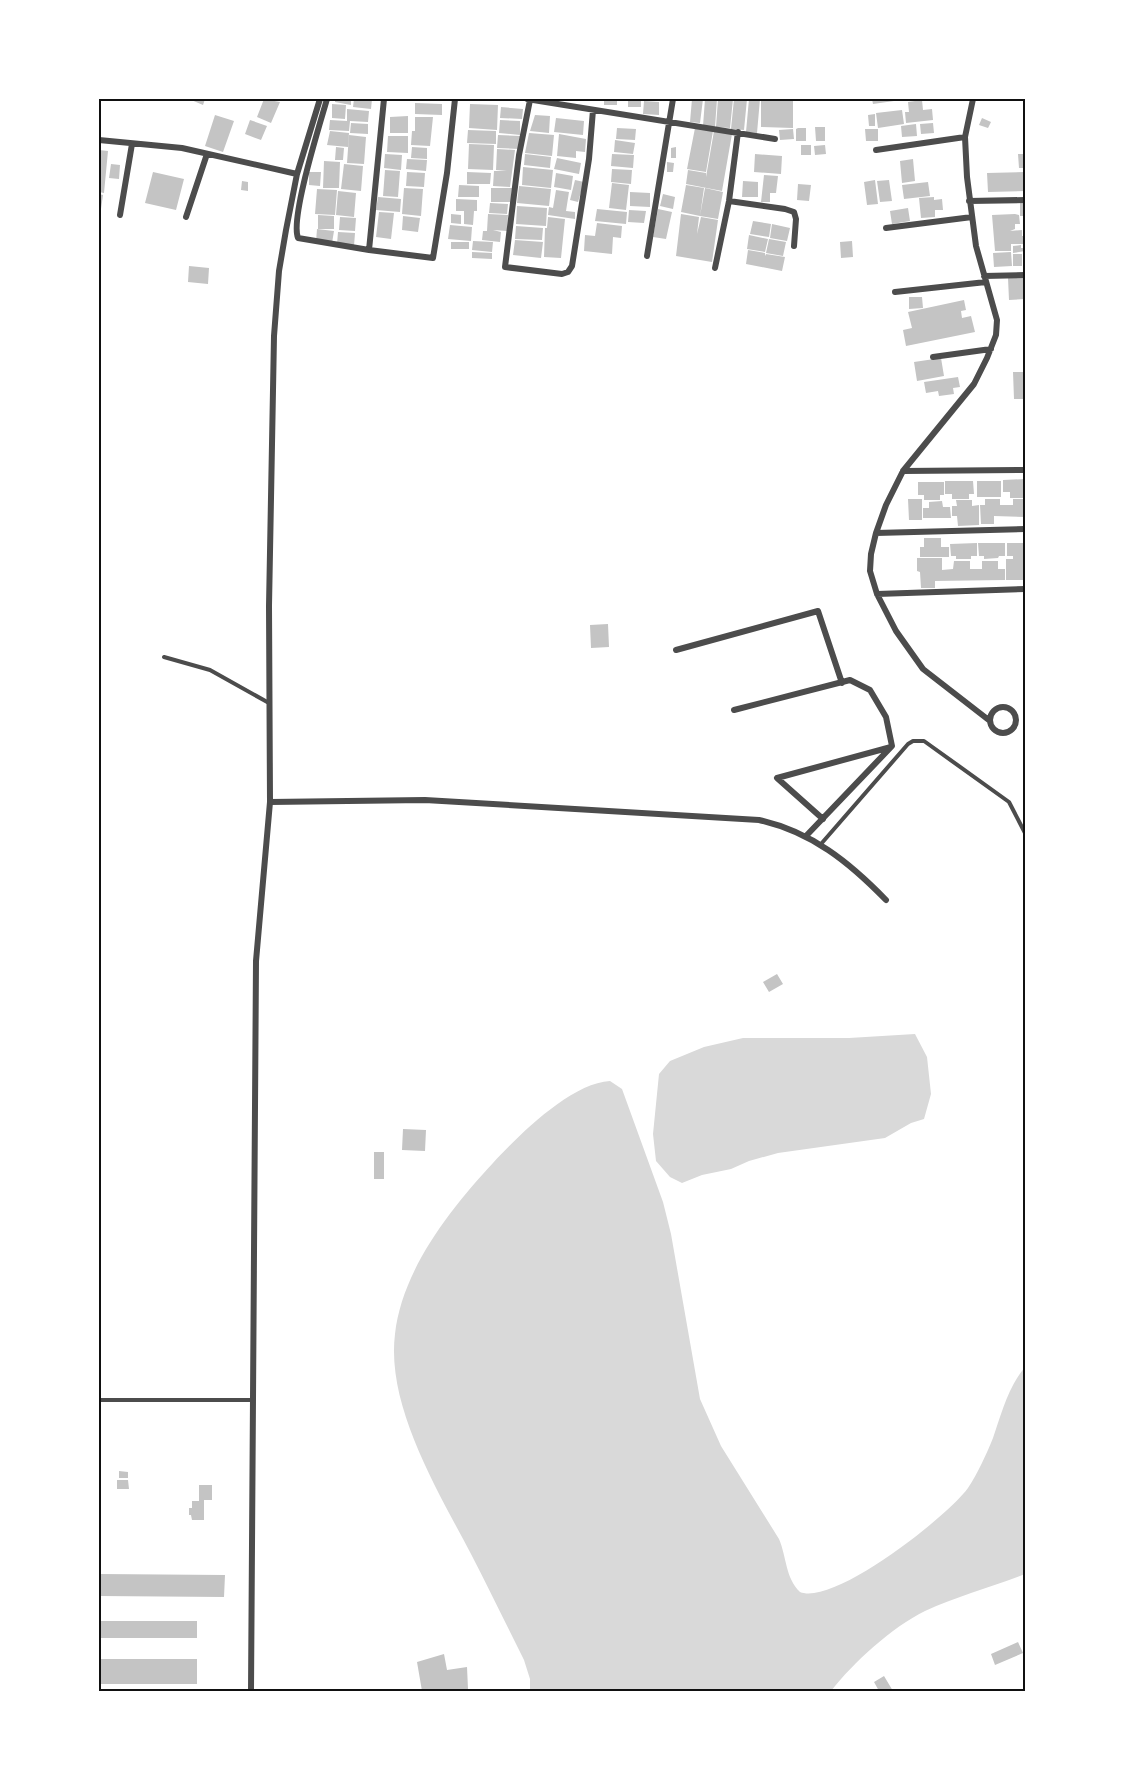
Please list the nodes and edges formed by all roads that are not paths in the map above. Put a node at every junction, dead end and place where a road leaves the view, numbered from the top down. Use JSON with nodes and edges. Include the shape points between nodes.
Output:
{"nodes":[{"id":1,"x":320,"y":99,"type":"edge"},
{"id":2,"x":327,"y":99,"type":"edge"},
{"id":3,"x":384,"y":99,"type":"edge"},
{"id":4,"x":455,"y":99,"type":"edge"},
{"id":5,"x":529,"y":99,"type":"edge"},
{"id":6,"x":674,"y":99,"type":"edge"},
{"id":7,"x":973,"y":99,"type":"edge"},
{"id":8,"x":593,"y":110,"type":"junction"},
{"id":9,"x":670,"y":123,"type":"junction"},
{"id":10,"x":738,"y":132,"type":"junction"},
{"id":11,"x":965,"y":137,"type":"junction"},
{"id":12,"x":775,"y":139,"type":"dead end"},
{"id":13,"x":99,"y":140,"type":"edge"},
{"id":14,"x":132,"y":144,"type":"junction"},
{"id":15,"x":876,"y":150,"type":"dead end"},
{"id":16,"x":207,"y":154,"type":"junction"},
{"id":17,"x":297,"y":174,"type":"junction"},
{"id":18,"x":1025,"y":200,"type":"edge"},
{"id":19,"x":729,"y":201,"type":"junction"},
{"id":20,"x":969,"y":201,"type":"junction"},
{"id":21,"x":120,"y":215,"type":"dead end"},
{"id":22,"x":186,"y":217,"type":"dead end"},
{"id":23,"x":972,"y":217,"type":"junction"},
{"id":24,"x":886,"y":228,"type":"dead end"},
{"id":25,"x":794,"y":246,"type":"dead end"},
{"id":26,"x":369,"y":250,"type":"junction"},
{"id":27,"x":647,"y":256,"type":"dead end"},
{"id":28,"x":715,"y":268,"type":"dead end"},
{"id":29,"x":1025,"y":275,"type":"edge"},
{"id":30,"x":985,"y":279,"type":"junction"},
{"id":31,"x":895,"y":292,"type":"dead end"},
{"id":32,"x":991,"y":349,"type":"junction"},
{"id":33,"x":933,"y":357,"type":"dead end"},
{"id":34,"x":1023,"y":470,"type":"dead end"},
{"id":35,"x":903,"y":471,"type":"junction"},
{"id":36,"x":1025,"y":529,"type":"edge"},
{"id":37,"x":876,"y":533,"type":"junction"},
{"id":38,"x":1025,"y":589,"type":"edge"},
{"id":39,"x":877,"y":594,"type":"junction"},
{"id":40,"x":676,"y":650,"type":"dead end"},
{"id":41,"x":164,"y":657,"type":"dead end"},
{"id":42,"x":842,"y":683,"type":"junction"},
{"id":43,"x":269,"y":703,"type":"junction"},
{"id":44,"x":734,"y":710,"type":"dead end"},
{"id":45,"x":990,"y":721,"type":"junction"},
{"id":46,"x":892,"y":747,"type":"junction"},
{"id":47,"x":270,"y":802,"type":"junction"},
{"id":48,"x":823,"y":819,"type":"junction"},
{"id":49,"x":1025,"y":833,"type":"edge"},
{"id":50,"x":806,"y":836,"type":"junction"},
{"id":51,"x":821,"y":844,"type":"junction"},
{"id":52,"x":886,"y":900,"type":"dead end"},
{"id":53,"x":99,"y":1400,"type":"edge"},
{"id":54,"x":254,"y":1400,"type":"junction"},
{"id":55,"x":251,"y":1691,"type":"edge"}],
"edges":[{"from":1,"to":17,"type":"street"},
{"from":2,"to":26,"type":"street","via":[[301,196],[297,234],[303,240]]},
{"from":3,"to":26,"type":"street"},
{"from":4,"to":26,"type":"street","via":[[433,258]]},
{"from":5,"to":8,"type":"street"},
{"from":5,"to":8,"type":"street","via":[[505,267],[564,274],[573,266]]},
{"from":6,"to":9,"type":"street"},
{"from":7,"to":11,"type":"street"},
{"from":8,"to":9,"type":"street"},
{"from":9,"to":10,"type":"street"},
{"from":9,"to":27,"type":"street"},
{"from":10,"to":12,"type":"street"},
{"from":10,"to":19,"type":"street"},
{"from":11,"to":15,"type":"street"},
{"from":11,"to":20,"type":"street"},
{"from":13,"to":14,"type":"street"},
{"from":14,"to":16,"type":"street"},
{"from":14,"to":21,"type":"street"},
{"from":16,"to":17,"type":"street"},
{"from":16,"to":22,"type":"street"},
{"from":17,"to":43,"type":"street","via":[[279,271],[274,336]]},
{"from":18,"to":20,"type":"street"},
{"from":19,"to":25,"type":"street","via":[[794,212]]},
{"from":19,"to":28,"type":"street"},
{"from":20,"to":23,"type":"street"},
{"from":23,"to":24,"type":"street"},
{"from":23,"to":30,"type":"street"},
{"from":29,"to":30,"type":"street"},
{"from":30,"to":31,"type":"street"},
{"from":30,"to":32,"type":"street","via":[[997,320]]},
{"from":32,"to":33,"type":"street"},
{"from":32,"to":35,"type":"street","via":[[974,384]]},
{"from":34,"to":35,"type":"street"},
{"from":35,"to":37,"type":"street"},
{"from":36,"to":37,"type":"street"},
{"from":37,"to":39,"type":"street","via":[[870,571]]},
{"from":38,"to":39,"type":"street"},
{"from":39,"to":45,"type":"street","via":[[896,631],[923,669]]},
{"from":40,"to":42,"type":"street","via":[[818,611]]},
{"from":41,"to":43,"type":"lane","via":[[210,670]]},
{"from":42,"to":44,"type":"street"},
{"from":42,"to":46,"type":"street","via":[[850,681],[870,690],[886,717]]},
{"from":43,"to":47,"type":"street"},
{"from":45,"to":45,"type":"street","via":[[995,709],[1004,707],[1016,718],[1012,729],[1004,733],[996,731]]},
{"from":46,"to":48,"type":"street"},
{"from":46,"to":48,"type":"street","via":[[777,778]]},
{"from":47,"to":50,"type":"street","via":[[425,800],[677,814],[759,820]]},
{"from":47,"to":54,"type":"street","via":[[256,961]]},
{"from":48,"to":50,"type":"street"},
{"from":49,"to":51,"type":"lane","via":[[1009,802],[924,741],[913,741]]},
{"from":50,"to":51,"type":"street"},
{"from":51,"to":52,"type":"street"},
{"from":53,"to":54,"type":"lane"},
{"from":54,"to":55,"type":"street"}]}
